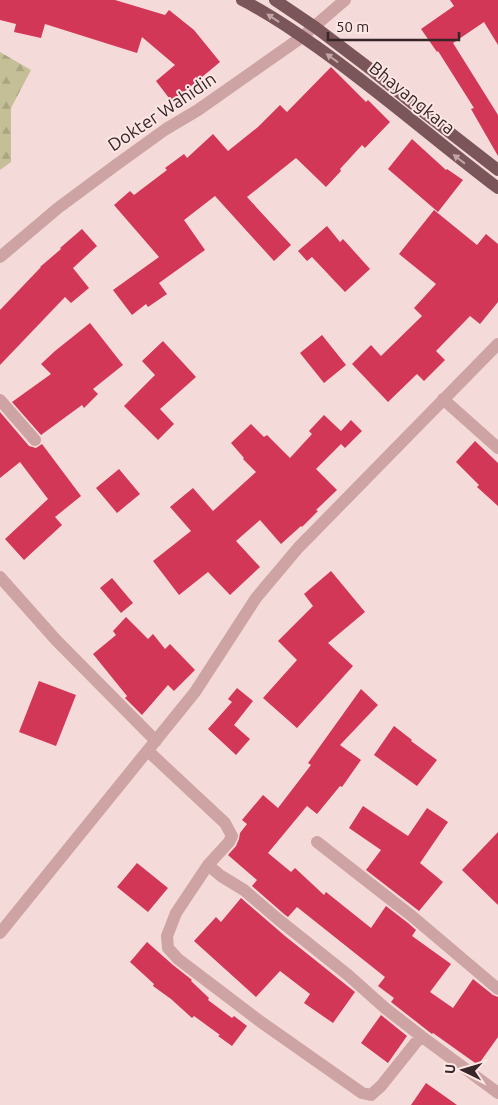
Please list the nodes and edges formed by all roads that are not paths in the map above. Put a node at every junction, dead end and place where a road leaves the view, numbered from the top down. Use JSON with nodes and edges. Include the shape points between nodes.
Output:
{"nodes":[{"id":1,"x":242,"y":0,"type":"edge"},
{"id":2,"x":275,"y":0,"type":"edge"},
{"id":3,"x":345,"y":0,"type":"edge"},
{"id":4,"x":315,"y":26,"type":"junction"},
{"id":5,"x":302,"y":37,"type":"junction"},
{"id":6,"x":498,"y":170,"type":"edge"},
{"id":7,"x":498,"y":188,"type":"edge"},
{"id":8,"x":0,"y":257,"type":"edge"},
{"id":9,"x":498,"y":344,"type":"edge"},
{"id":10,"x":443,"y":399,"type":"junction"},
{"id":11,"x":0,"y":400,"type":"edge"},
{"id":12,"x":35,"y":440,"type":"dead end"},
{"id":13,"x":498,"y":448,"type":"edge"},
{"id":14,"x":0,"y":576,"type":"edge"},
{"id":15,"x":152,"y":746,"type":"junction"},
{"id":16,"x":317,"y":842,"type":"dead end"},
{"id":17,"x":208,"y":865,"type":"junction"},
{"id":18,"x":0,"y":933,"type":"edge"},
{"id":19,"x":498,"y":988,"type":"edge"},
{"id":20,"x":421,"y":1036,"type":"junction"},
{"id":21,"x":498,"y":1093,"type":"edge"}],
"edges":[{"from":5,"to":1,"type":"main road","name":"Bhayangkara","one_way":true},
{"from":2,"to":4,"type":"main road","name":"Bhayangkara"},
{"from":3,"to":4,"type":"street","name":"Dokter Wahidin"},
{"from":4,"to":5,"type":"street","name":"Dokter Wahidin"},
{"from":4,"to":6,"type":"main road","name":"Bhayangkara"},
{"from":7,"to":5,"type":"main road","name":"Bhayangkara","one_way":true,"via":[[361,79]]},
{"from":5,"to":8,"type":"street","name":"Dokter Wahidin","via":[[116,165]]},
{"from":9,"to":10,"type":"street"},
{"from":10,"to":13,"type":"street"},
{"from":10,"to":15,"type":"street","via":[[298,548],[256,598],[195,692]]},
{"from":11,"to":12,"type":"street"},
{"from":14,"to":15,"type":"street"},
{"from":15,"to":17,"type":"street","via":[[230,831],[229,842]]},
{"from":15,"to":18,"type":"street"},
{"from":16,"to":19,"type":"street"},
{"from":17,"to":20,"type":"street","via":[[244,890]]},
{"from":17,"to":20,"type":"street","via":[[176,913],[167,936],[168,948],[178,959],[362,1093],[371,1096]]},
{"from":20,"to":21,"type":"street"}]}
